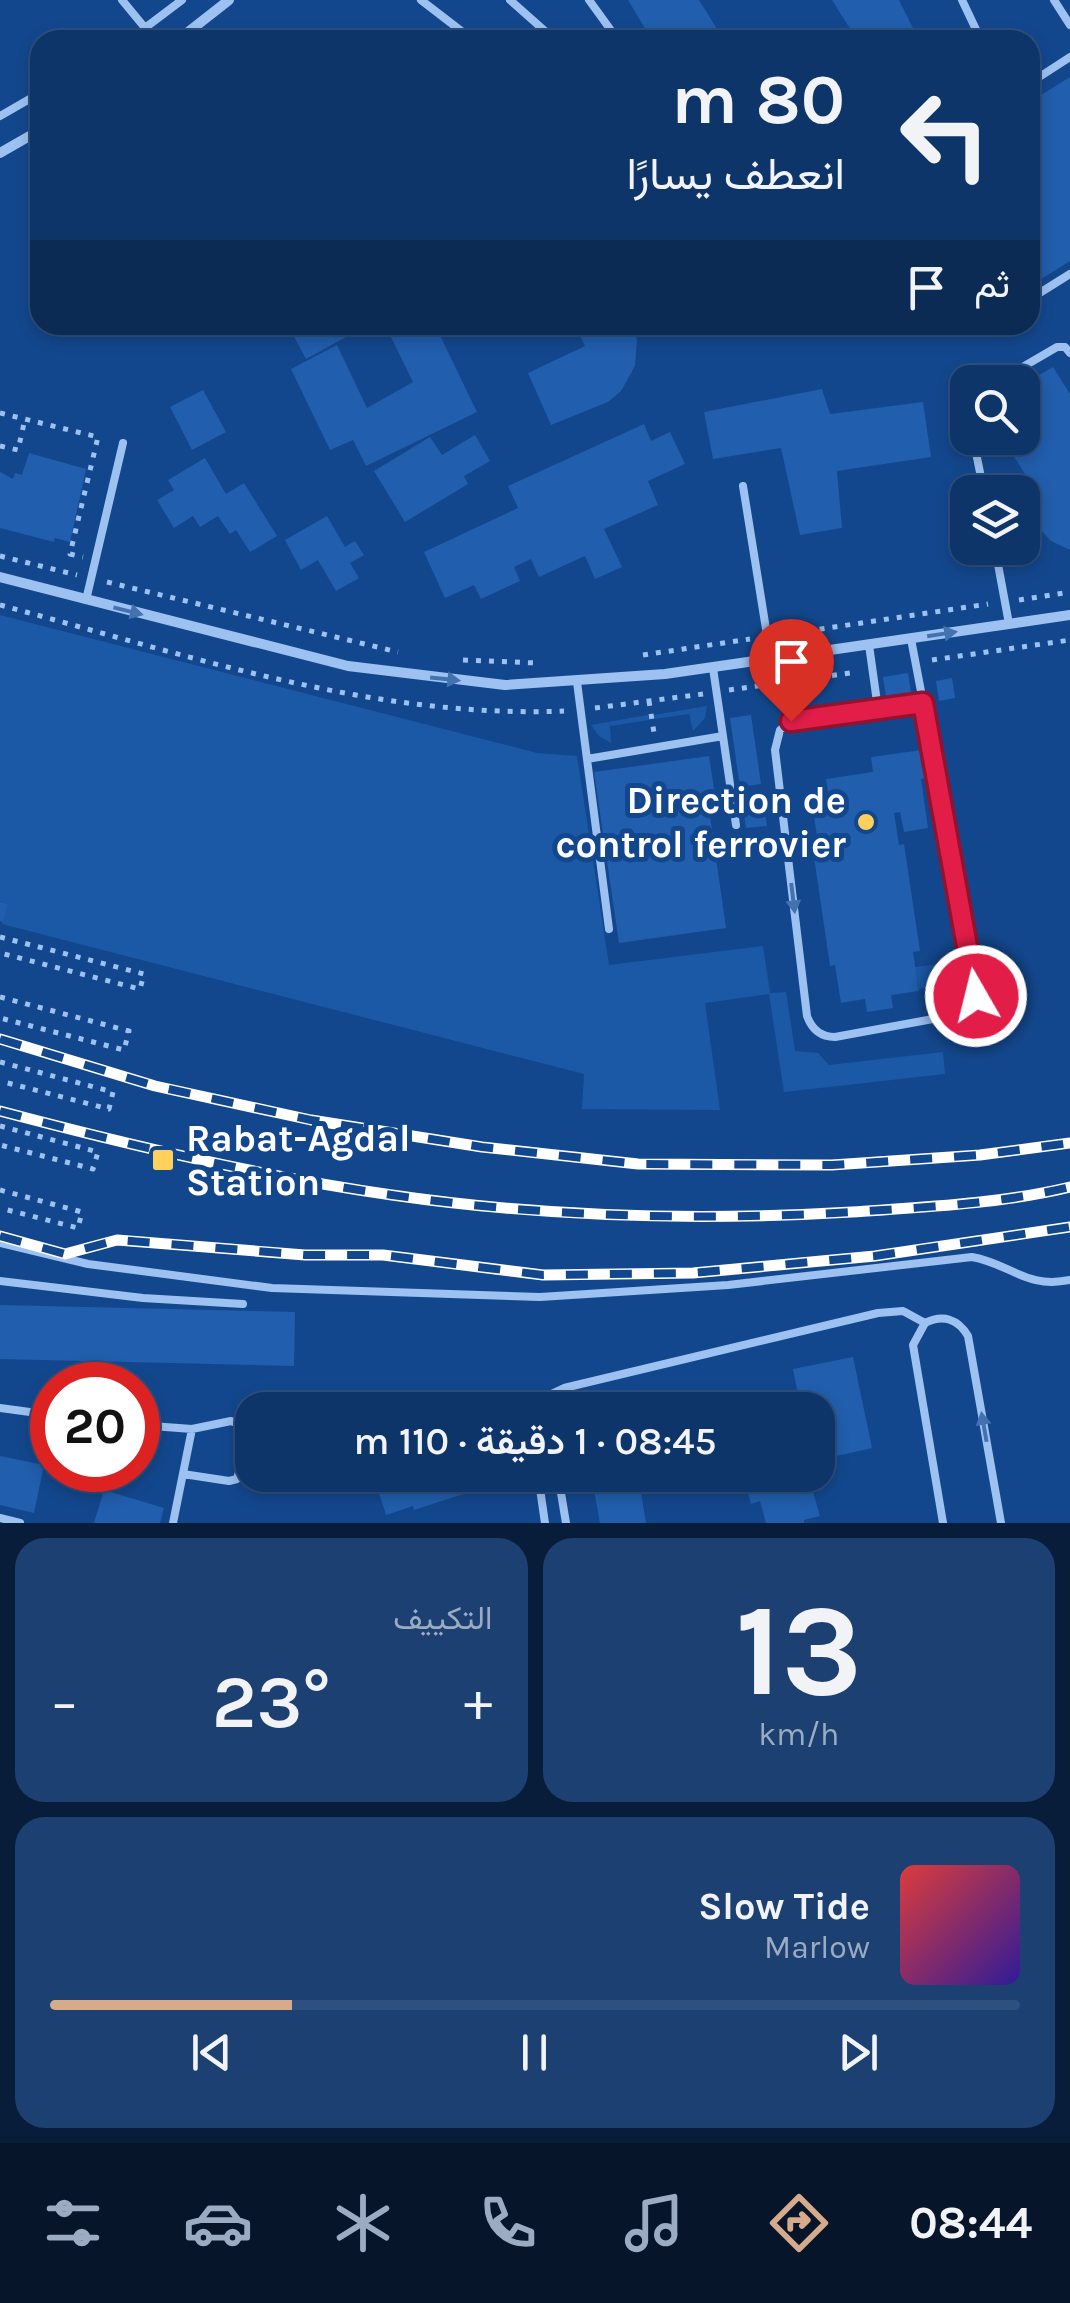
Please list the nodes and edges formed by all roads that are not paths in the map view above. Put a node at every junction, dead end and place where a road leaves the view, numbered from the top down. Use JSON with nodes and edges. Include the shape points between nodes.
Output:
{"nodes":[{"id":1,"x":122,"y":0,"type":"edge"},
{"id":2,"x":182,"y":0,"type":"edge"},
{"id":3,"x":230,"y":0,"type":"edge"},
{"id":4,"x":421,"y":0,"type":"edge"},
{"id":5,"x":510,"y":0,"type":"edge"},
{"id":6,"x":589,"y":0,"type":"edge"},
{"id":7,"x":962,"y":0,"type":"edge"},
{"id":8,"x":1054,"y":0,"type":"edge"},
{"id":9,"x":1070,"y":25,"type":"edge"},
{"id":10,"x":146,"y":29,"type":"joint"},
{"id":11,"x":191,"y":30,"type":"edge"},
{"id":12,"x":460,"y":30,"type":"edge"},
{"id":13,"x":543,"y":30,"type":"edge"},
{"id":14,"x":611,"y":30,"type":"edge"},
{"id":15,"x":976,"y":30,"type":"edge"},
{"id":16,"x":1070,"y":56,"type":"edge"},
{"id":17,"x":1040,"y":76,"type":"edge"},
{"id":18,"x":30,"y":99,"type":"edge"},
{"id":19,"x":0,"y":116,"type":"edge"},
{"id":20,"x":30,"y":136,"type":"edge"},
{"id":21,"x":0,"y":153,"type":"edge"},
{"id":22,"x":1070,"y":274,"type":"edge"},
{"id":23,"x":1040,"y":293,"type":"edge"},
{"id":24,"x":1070,"y":352,"type":"edge"},
{"id":25,"x":1026,"y":365,"type":"edge"},
{"id":26,"x":123,"y":443,"type":"dead end"},
{"id":27,"x":743,"y":486,"type":"dead end"},
{"id":28,"x":998,"y":565,"type":"edge"},
{"id":29,"x":0,"y":577,"type":"edge"},
{"id":30,"x":86,"y":600,"type":"junction"},
{"id":31,"x":1070,"y":614,"type":"edge"},
{"id":32,"x":1009,"y":624,"type":"junction"},
{"id":33,"x":911,"y":639,"type":"junction"},
{"id":34,"x":868,"y":645,"type":"junction"},
{"id":35,"x":771,"y":660,"type":"junction"},
{"id":36,"x":713,"y":668,"type":"junction"},
{"id":37,"x":577,"y":682,"type":"junction"},
{"id":38,"x":923,"y":703,"type":"junction"},
{"id":39,"x":878,"y":709,"type":"junction"},
{"id":40,"x":723,"y":736,"type":"junction"},
{"id":41,"x":586,"y":759,"type":"junction"},
{"id":42,"x":736,"y":824,"type":"dead end"},
{"id":43,"x":610,"y":929,"type":"dead end"},
{"id":44,"x":0,"y":1243,"type":"edge"},
{"id":45,"x":1070,"y":1280,"type":"edge"},
{"id":46,"x":0,"y":1281,"type":"edge"},
{"id":47,"x":242,"y":1304,"type":"dead end"},
{"id":48,"x":925,"y":1323,"type":"junction"},
{"id":49,"x":555,"y":1392,"type":"edge"},
{"id":50,"x":0,"y":1408,"type":"edge"},
{"id":51,"x":30,"y":1412,"type":"edge"},
{"id":52,"x":160,"y":1426,"type":"edge"},
{"id":53,"x":192,"y":1428,"type":"junction"},
{"id":54,"x":183,"y":1474,"type":"junction"},
{"id":55,"x":540,"y":1492,"type":"edge"},
{"id":56,"x":561,"y":1492,"type":"edge"},
{"id":57,"x":0,"y":1518,"type":"edge"},
{"id":58,"x":20,"y":1523,"type":"edge"},
{"id":59,"x":174,"y":1523,"type":"edge"},
{"id":60,"x":545,"y":1523,"type":"edge"},
{"id":61,"x":566,"y":1523,"type":"edge"},
{"id":62,"x":943,"y":1523,"type":"edge"},
{"id":63,"x":1002,"y":1523,"type":"edge"}],
"edges":[{"from":1,"to":10,"type":"lane"},
{"from":2,"to":10,"type":"lane"},
{"from":3,"to":11,"type":"street"},
{"from":4,"to":12,"type":"lane"},
{"from":5,"to":13,"type":"lane"},
{"from":6,"to":14,"type":"lane"},
{"from":7,"to":15,"type":"lane"},
{"from":8,"to":9,"type":"lane"},
{"from":16,"to":17,"type":"lane"},
{"from":18,"to":19,"type":"lane"},
{"from":20,"to":21,"type":"street"},
{"from":22,"to":23,"type":"lane"},
{"from":24,"to":25,"type":"lane","via":[[1057,347]]},
{"from":26,"to":30,"type":"lane"},
{"from":27,"to":35,"type":"lane"},
{"from":28,"to":32,"type":"lane"},
{"from":29,"to":30,"type":"street"},
{"from":30,"to":37,"type":"street","one_way":true,"via":[[348,666],[505,686]]},
{"from":31,"to":32,"type":"street"},
{"from":33,"to":32,"type":"street","one_way":true},
{"from":33,"to":34,"type":"street"},
{"from":33,"to":38,"type":"lane"},
{"from":34,"to":35,"type":"street"},
{"from":34,"to":39,"type":"lane"},
{"from":35,"to":36,"type":"street"},
{"from":36,"to":37,"type":"street"},
{"from":36,"to":40,"type":"lane"},
{"from":37,"to":41,"type":"lane"},
{"from":38,"to":39,"type":"lane"},
{"from":39,"to":38,"type":"lane","one_way":true,"via":[[791,721],[776,736],[807,1016],[829,1037],[960,1014],[976,996]]},
{"from":40,"to":41,"type":"lane"},
{"from":40,"to":42,"type":"lane"},
{"from":41,"to":43,"type":"lane"},
{"from":44,"to":45,"type":"lane","via":[[88,1264],[292,1288],[540,1297],[728,1285],[972,1257],[1028,1280]]},
{"from":46,"to":47,"type":"lane"},
{"from":48,"to":49,"type":"lane","via":[[903,1311],[878,1313]]},
{"from":48,"to":62,"type":"lane","via":[[913,1345]]},
{"from":63,"to":48,"type":"lane","one_way":true,"via":[[968,1336],[950,1319]]},
{"from":50,"to":51,"type":"lane"},
{"from":52,"to":53,"type":"lane"},
{"from":53,"to":54,"type":"lane"},
{"from":53,"to":54,"type":"lane","via":[[231,1420],[248,1440],[237,1479]]},
{"from":54,"to":59,"type":"lane"},
{"from":55,"to":60,"type":"lane"},
{"from":56,"to":61,"type":"lane"},
{"from":57,"to":58,"type":"lane"}]}
